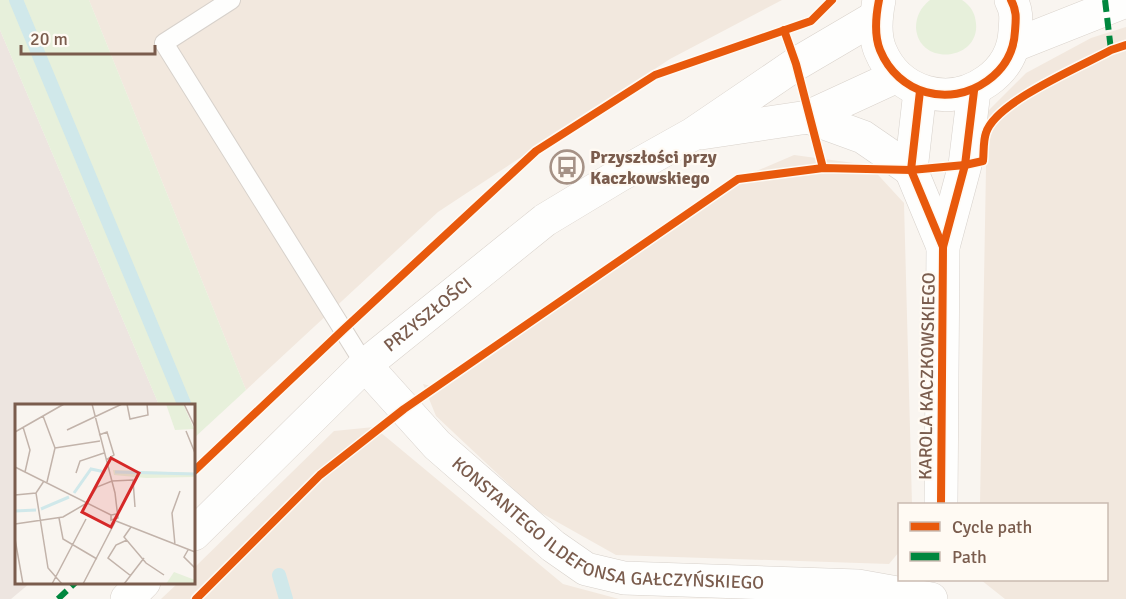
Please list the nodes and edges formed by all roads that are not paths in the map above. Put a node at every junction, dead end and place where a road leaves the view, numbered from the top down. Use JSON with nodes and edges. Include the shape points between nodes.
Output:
{"nodes":[{"id":1,"x":231,"y":0,"type":"edge"},
{"id":2,"x":1011,"y":0,"type":"edge"},
{"id":3,"x":1126,"y":1,"type":"edge"},
{"id":4,"x":878,"y":9,"type":"edge"},
{"id":5,"x":1015,"y":45,"type":"junction"},
{"id":6,"x":908,"y":84,"type":"junction"},
{"id":7,"x":974,"y":91,"type":"junction"},
{"id":8,"x":808,"y":117,"type":"junction"},
{"id":9,"x":693,"y":134,"type":"junction"},
{"id":10,"x":911,"y":170,"type":"junction"},
{"id":11,"x":943,"y":247,"type":"junction"},
{"id":12,"x":365,"y":365,"type":"junction"},
{"id":13,"x":941,"y":503,"type":"edge"},
{"id":14,"x":195,"y":533,"type":"edge"},
{"id":15,"x":940,"y":581,"type":"edge"},
{"id":16,"x":142,"y":584,"type":"edge"},
{"id":17,"x":127,"y":599,"type":"edge"},
{"id":18,"x":931,"y":599,"type":"edge"},
{"id":19,"x":940,"y":599,"type":"edge"}],
"edges":[{"from":1,"to":12,"type":"lane","via":[[164,43]]},
{"from":2,"to":5,"type":"street","via":[[1016,11]]},
{"from":3,"to":5,"type":"street"},
{"from":4,"to":6,"type":"street","via":[[879,50]]},
{"from":4,"to":9,"type":"street","name":"PRZYSZŁOŚCI"},
{"from":5,"to":7,"type":"street","via":[[1000,72]]},
{"from":6,"to":7,"type":"street","via":[[948,96]]},
{"from":6,"to":8,"type":"street"},
{"from":6,"to":10,"type":"street","name":"KAROLA KACZKOWSKIEGO"},
{"from":7,"to":11,"type":"street","name":"KAROLA KACZKOWSKIEGO","via":[[965,165]]},
{"from":8,"to":9,"type":"street"},
{"from":8,"to":10,"type":"street","via":[[863,137]]},
{"from":9,"to":12,"type":"street","name":"PRZYSZŁOŚCI","via":[[545,220]]},
{"from":10,"to":11,"type":"street","name":"KAROLA KACZKOWSKIEGO"},
{"from":11,"to":13,"type":"street","name":"KAROLA KACZKOWSKIEGO"},
{"from":12,"to":14,"type":"street","name":"PRZYSZŁOŚCI"},
{"from":12,"to":18,"type":"street","name":"KONSTANTEGO ILDEFONSA GAŁCZYŃSKIEGO","via":[[436,445],[553,546],[586,569],[624,578],[858,586]]},
{"from":15,"to":19,"type":"street"},
{"from":16,"to":17,"type":"street"}]}
